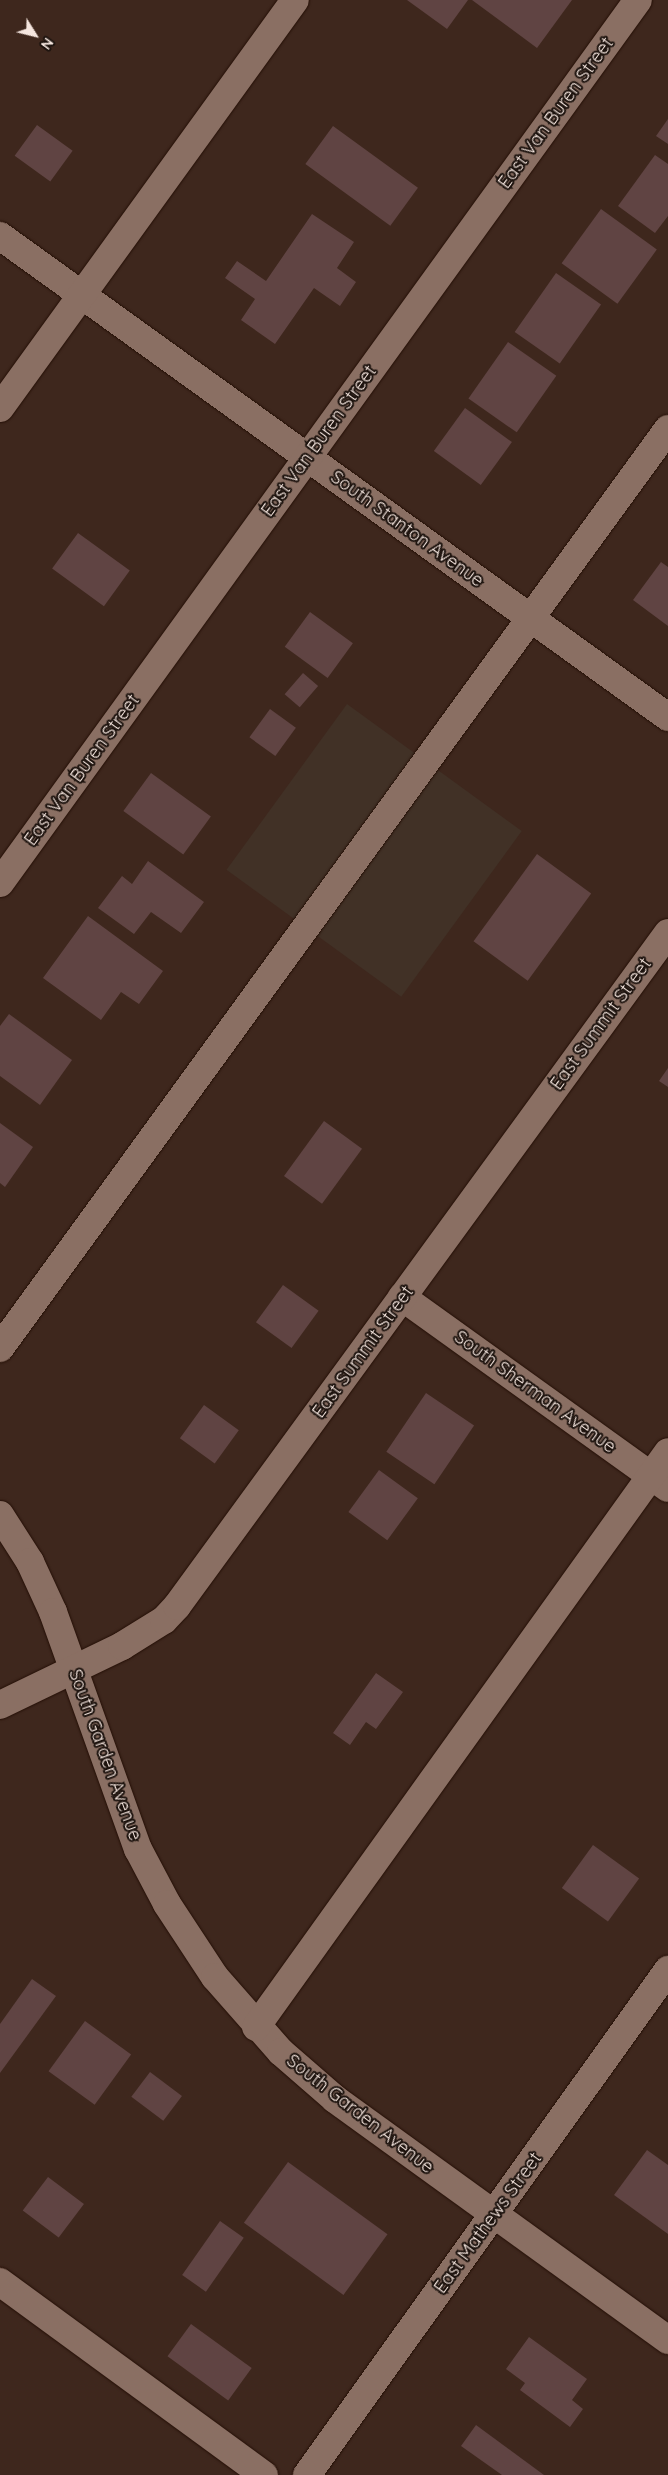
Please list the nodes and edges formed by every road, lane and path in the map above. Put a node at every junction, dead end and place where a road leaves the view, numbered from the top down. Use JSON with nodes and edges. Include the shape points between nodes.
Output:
{"nodes":[{"id":1,"x":295,"y":0,"type":"edge"},
{"id":2,"x":638,"y":0,"type":"edge"},
{"id":3,"x":0,"y":236,"type":"edge"},
{"id":4,"x":82,"y":295,"type":"junction"},
{"id":5,"x":0,"y":408,"type":"edge"},
{"id":6,"x":668,"y":429,"type":"edge"},
{"id":7,"x":308,"y":456,"type":"junction"},
{"id":8,"x":532,"y":618,"type":"junction"},
{"id":9,"x":668,"y":717,"type":"edge"},
{"id":10,"x":0,"y":883,"type":"edge"},
{"id":11,"x":668,"y":933,"type":"edge"},
{"id":12,"x":402,"y":1297,"type":"junction"},
{"id":13,"x":0,"y":1348,"type":"edge"},
{"id":14,"x":668,"y":1452,"type":"edge"},
{"id":15,"x":659,"y":1481,"type":"edge"},
{"id":16,"x":0,"y":1515,"type":"edge"},
{"id":17,"x":74,"y":1670,"type":"junction"},
{"id":18,"x":0,"y":1705,"type":"edge"},
{"id":19,"x":668,"y":1970,"type":"edge"},
{"id":20,"x":256,"y":2027,"type":"junction"},
{"id":21,"x":494,"y":2215,"type":"junction"},
{"id":22,"x":0,"y":2282,"type":"edge"},
{"id":23,"x":668,"y":2340,"type":"edge"},
{"id":24,"x":264,"y":2475,"type":"edge"},
{"id":25,"x":307,"y":2475,"type":"edge"}],
"edges":[{"from":1,"to":4,"type":"street"},
{"from":2,"to":7,"type":"street","name":"East Van Buren Street"},
{"from":3,"to":4,"type":"street","name":"South Stanton Avenue"},
{"from":4,"to":5,"type":"street"},
{"from":4,"to":7,"type":"street","name":"South Stanton Avenue"},
{"from":6,"to":8,"type":"street"},
{"from":7,"to":8,"type":"street","name":"South Stanton Avenue"},
{"from":7,"to":10,"type":"street","name":"East Van Buren Street"},
{"from":8,"to":9,"type":"street","name":"South Stanton Avenue"},
{"from":8,"to":13,"type":"street"},
{"from":11,"to":12,"type":"street","name":"East Summit Street"},
{"from":12,"to":15,"type":"street","name":"South Sherman Avenue"},
{"from":12,"to":17,"type":"street","name":"East Summit Street","via":[[177,1606],[150,1630]]},
{"from":14,"to":15,"type":"street"},
{"from":15,"to":20,"type":"street"},
{"from":16,"to":17,"type":"street","name":"South Garden Avenue","via":[[30,1562]]},
{"from":17,"to":18,"type":"street","name":"East Summit Street"},
{"from":17,"to":20,"type":"street","name":"South Garden Avenue","via":[[121,1809],[146,1865],[196,1950]]},
{"from":19,"to":21,"type":"street","name":"East Mathews Street"},
{"from":20,"to":21,"type":"street","name":"South Garden Avenue","via":[[335,2099]]},
{"from":21,"to":23,"type":"street","name":"South Garden Avenue"},
{"from":21,"to":25,"type":"street","name":"East Mathews Street"},
{"from":22,"to":24,"type":"street"}]}
